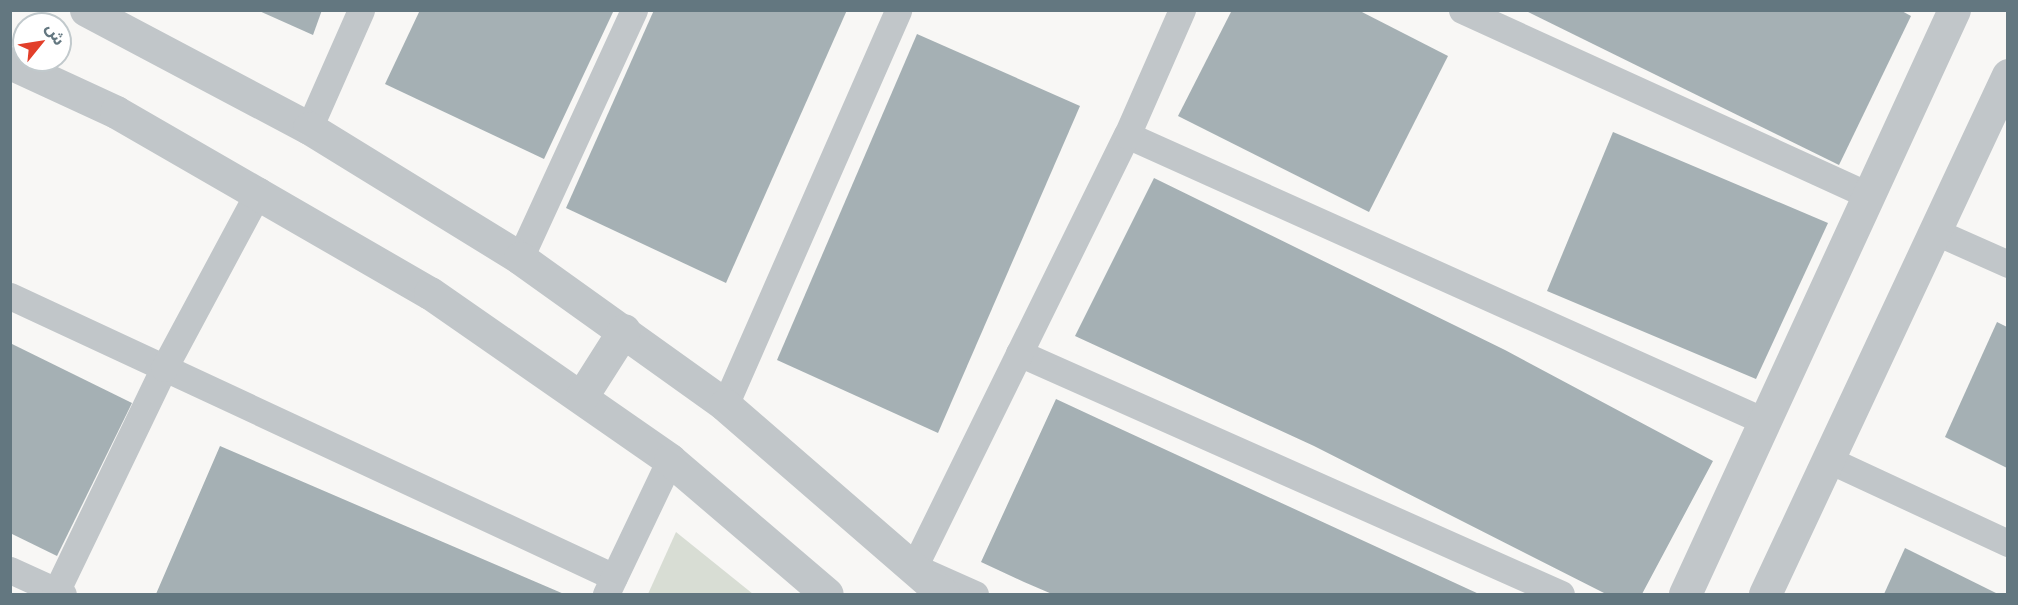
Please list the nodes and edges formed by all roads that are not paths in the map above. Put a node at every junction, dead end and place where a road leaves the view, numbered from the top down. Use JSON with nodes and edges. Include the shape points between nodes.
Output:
{"nodes":[{"id":1,"x":361,"y":10,"type":"edge"},
{"id":2,"x":634,"y":10,"type":"edge"},
{"id":3,"x":898,"y":10,"type":"edge"},
{"id":4,"x":1182,"y":10,"type":"edge"},
{"id":5,"x":1462,"y":10,"type":"edge"},
{"id":6,"x":1954,"y":10,"type":"edge"},
{"id":7,"x":97,"y":13,"type":"edge"},
{"id":8,"x":10,"y":63,"type":"edge"},
{"id":9,"x":2007,"y":75,"type":"edge"},
{"id":10,"x":309,"y":128,"type":"junction"},
{"id":11,"x":1127,"y":135,"type":"junction"},
{"id":12,"x":259,"y":191,"type":"junction"},
{"id":13,"x":1871,"y":195,"type":"junction"},
{"id":14,"x":1934,"y":231,"type":"junction"},
{"id":15,"x":520,"y":258,"type":"junction"},
{"id":16,"x":2007,"y":264,"type":"edge"},
{"id":17,"x":10,"y":296,"type":"edge"},
{"id":18,"x":624,"y":330,"type":"junction"},
{"id":19,"x":1019,"y":353,"type":"junction"},
{"id":20,"x":164,"y":368,"type":"junction"},
{"id":21,"x":582,"y":396,"type":"junction"},
{"id":22,"x":725,"y":405,"type":"junction"},
{"id":23,"x":1764,"y":421,"type":"junction"},
{"id":24,"x":1827,"y":459,"type":"junction"},
{"id":25,"x":670,"y":460,"type":"junction"},
{"id":26,"x":2007,"y":543,"type":"edge"},
{"id":27,"x":914,"y":567,"type":"junction"},
{"id":28,"x":10,"y":570,"type":"edge"},
{"id":29,"x":610,"y":586,"type":"edge"},
{"id":30,"x":58,"y":594,"type":"edge"},
{"id":31,"x":827,"y":594,"type":"edge"},
{"id":32,"x":943,"y":594,"type":"edge"},
{"id":33,"x":975,"y":594,"type":"edge"},
{"id":34,"x":1561,"y":594,"type":"edge"},
{"id":35,"x":1685,"y":594,"type":"edge"},
{"id":36,"x":1765,"y":594,"type":"edge"}],
"edges":[{"from":1,"to":10,"type":"street"},
{"from":2,"to":15,"type":"street"},
{"from":3,"to":22,"type":"street"},
{"from":4,"to":11,"type":"street"},
{"from":5,"to":13,"type":"street"},
{"from":6,"to":13,"type":"street"},
{"from":7,"to":10,"type":"street"},
{"from":8,"to":12,"type":"street","via":[[116,112]]},
{"from":9,"to":14,"type":"street"},
{"from":10,"to":15,"type":"street"},
{"from":11,"to":19,"type":"street"},
{"from":11,"to":23,"type":"street"},
{"from":12,"to":20,"type":"street"},
{"from":12,"to":21,"type":"street","via":[[430,293]]},
{"from":13,"to":23,"type":"street"},
{"from":14,"to":16,"type":"street"},
{"from":14,"to":24,"type":"street"},
{"from":15,"to":18,"type":"street"},
{"from":17,"to":20,"type":"street"},
{"from":18,"to":21,"type":"street"},
{"from":18,"to":22,"type":"street"},
{"from":19,"to":27,"type":"street"},
{"from":19,"to":34,"type":"street"},
{"from":20,"to":29,"type":"street"},
{"from":20,"to":30,"type":"street"},
{"from":21,"to":25,"type":"street"},
{"from":22,"to":27,"type":"street"},
{"from":23,"to":35,"type":"street"},
{"from":24,"to":26,"type":"street"},
{"from":24,"to":36,"type":"street"},
{"from":25,"to":29,"type":"street"},
{"from":25,"to":31,"type":"street"},
{"from":27,"to":32,"type":"street"},
{"from":27,"to":33,"type":"street"},
{"from":28,"to":30,"type":"street"}]}
